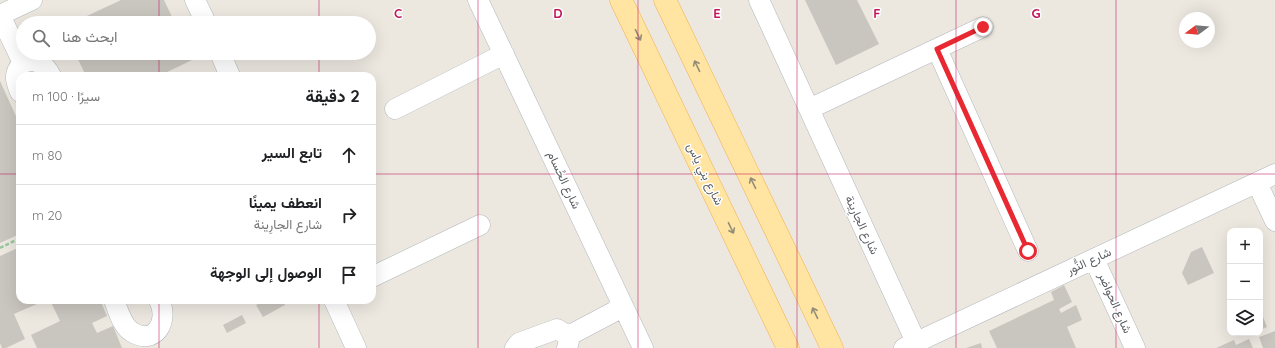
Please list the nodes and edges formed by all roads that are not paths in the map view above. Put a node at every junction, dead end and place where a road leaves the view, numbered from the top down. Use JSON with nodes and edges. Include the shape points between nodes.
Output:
{"nodes":[{"id":1,"x":32,"y":0,"type":"edge"},
{"id":2,"x":195,"y":0,"type":"edge"},
{"id":3,"x":478,"y":0,"type":"edge"},
{"id":4,"x":621,"y":0,"type":"edge"},
{"id":5,"x":665,"y":0,"type":"edge"},
{"id":6,"x":759,"y":0,"type":"edge"},
{"id":7,"x":0,"y":15,"type":"edge"},
{"id":8,"x":203,"y":16,"type":"edge"},
{"id":9,"x":983,"y":27,"type":"dead end"},
{"id":10,"x":16,"y":48,"type":"edge"},
{"id":11,"x":937,"y":49,"type":"junction"},
{"id":12,"x":504,"y":54,"type":"junction"},
{"id":13,"x":22,"y":60,"type":"edge"},
{"id":14,"x":223,"y":60,"type":"edge"},
{"id":15,"x":23,"y":63,"type":"junction"},
{"id":16,"x":17,"y":72,"type":"edge"},
{"id":17,"x":48,"y":72,"type":"edge"},
{"id":18,"x":228,"y":72,"type":"edge"},
{"id":19,"x":396,"y":109,"type":"dead end"},
{"id":20,"x":809,"y":109,"type":"junction"},
{"id":21,"x":1275,"y":174,"type":"edge"},
{"id":22,"x":1257,"y":182,"type":"junction"},
{"id":23,"x":1275,"y":221,"type":"edge"},
{"id":24,"x":480,"y":225,"type":"dead end"},
{"id":25,"x":1028,"y":251,"type":"dead end"},
{"id":26,"x":1094,"y":258,"type":"junction"},
{"id":27,"x":376,"y":275,"type":"edge"},
{"id":28,"x":116,"y":304,"type":"edge"},
{"id":29,"x":161,"y":304,"type":"edge"},
{"id":30,"x":336,"y":304,"type":"edge"},
{"id":31,"x":624,"y":307,"type":"junction"},
{"id":32,"x":939,"y":341,"type":"edge"},
{"id":33,"x":568,"y":342,"type":"edge"},
{"id":34,"x":910,"y":345,"type":"edge"},
{"id":35,"x":356,"y":348,"type":"edge"},
{"id":36,"x":515,"y":348,"type":"edge"},
{"id":37,"x":643,"y":348,"type":"edge"},
{"id":38,"x":788,"y":348,"type":"edge"},
{"id":39,"x":832,"y":348,"type":"edge"},
{"id":40,"x":1135,"y":348,"type":"edge"}],
"edges":[{"from":1,"to":7,"type":"street"},
{"from":2,"to":8,"type":"street"},
{"from":3,"to":12,"type":"street","name":"شارع الحُسام"},
{"from":4,"to":38,"type":"main road","name":"شارع بني ياس","one_way":true},
{"from":39,"to":5,"type":"main road","one_way":true},
{"from":6,"to":20,"type":"street","name":"شارع الجارِينة"},
{"from":7,"to":10,"type":"street"},
{"from":9,"to":11,"type":"street"},
{"from":11,"to":20,"type":"street"},
{"from":11,"to":25,"type":"street"},
{"from":12,"to":19,"type":"street"},
{"from":12,"to":31,"type":"street","name":"شارع الحُسام"},
{"from":13,"to":15,"type":"street"},
{"from":14,"to":18,"type":"street"},
{"from":15,"to":16,"type":"street"},
{"from":15,"to":17,"type":"street","via":[[41,63]]},
{"from":20,"to":34,"type":"street","name":"شارع الجارِينة"},
{"from":21,"to":22,"type":"street","name":"شارع النُّور"},
{"from":22,"to":23,"type":"street"},
{"from":22,"to":26,"type":"street","name":"شارع النُّور"},
{"from":24,"to":27,"type":"street"},
{"from":26,"to":32,"type":"street","name":"شارع النُّور"},
{"from":26,"to":40,"type":"street","name":"شارع الحواضِر"},
{"from":28,"to":29,"type":"street","via":[[127,328],[146,336],[158,330],[162,324],[164,310]]},
{"from":30,"to":35,"type":"street"},
{"from":31,"to":33,"type":"street"},
{"from":31,"to":37,"type":"street","name":"شارع الحُسام"},
{"from":32,"to":34,"type":"street","name":"شارع النُّور"},
{"from":33,"to":36,"type":"street","via":[[561,330],[553,330],[519,343]]}]}
